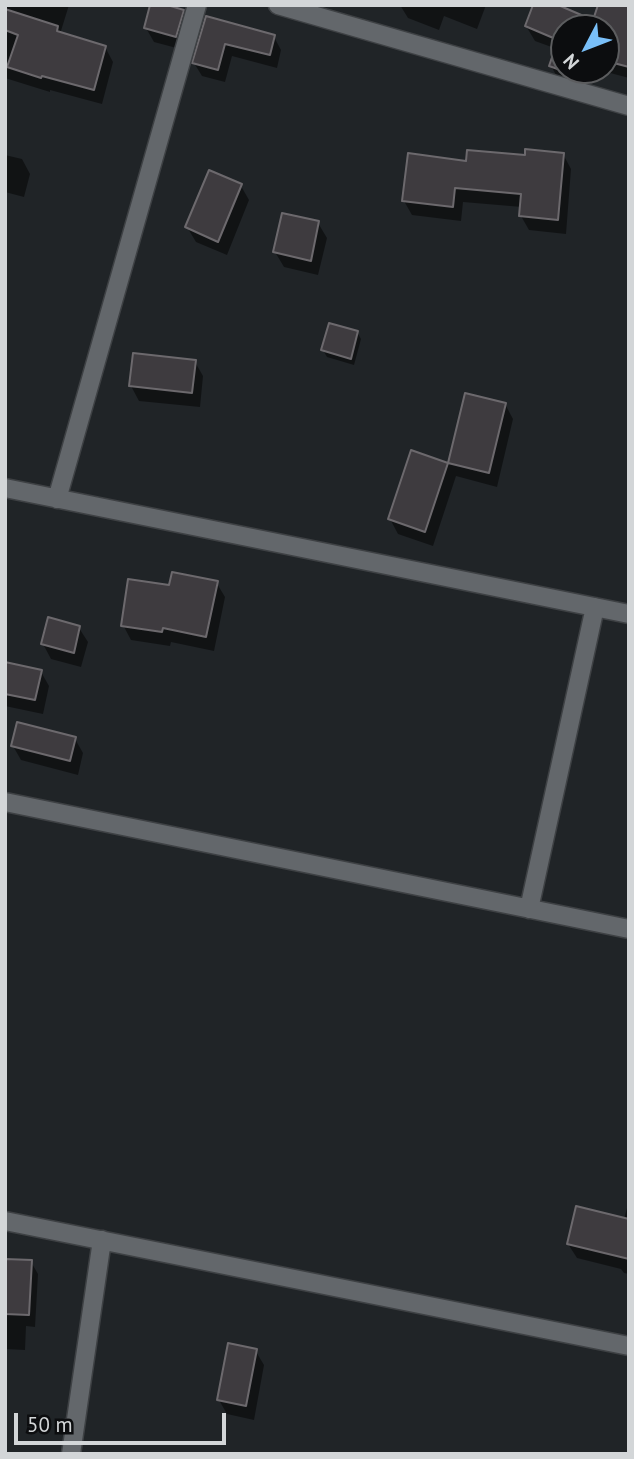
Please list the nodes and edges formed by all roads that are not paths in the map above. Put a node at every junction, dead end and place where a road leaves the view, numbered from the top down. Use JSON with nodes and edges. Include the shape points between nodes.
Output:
{"nodes":[{"id":1,"x":197,"y":5,"type":"edge"},
{"id":2,"x":278,"y":5,"type":"edge"},
{"id":3,"x":629,"y":106,"type":"edge"},
{"id":4,"x":5,"y":488,"type":"edge"},
{"id":5,"x":57,"y":499,"type":"junction"},
{"id":6,"x":595,"y":607,"type":"junction"},
{"id":7,"x":629,"y":614,"type":"edge"},
{"id":8,"x":5,"y":802,"type":"edge"},
{"id":9,"x":529,"y":909,"type":"junction"},
{"id":10,"x":629,"y":929,"type":"edge"},
{"id":11,"x":5,"y":1222,"type":"edge"},
{"id":12,"x":102,"y":1240,"type":"junction"},
{"id":13,"x":629,"y":1346,"type":"edge"},
{"id":14,"x":71,"y":1454,"type":"edge"}],
"edges":[{"from":1,"to":5,"type":"street"},
{"from":2,"to":3,"type":"street"},
{"from":4,"to":5,"type":"street"},
{"from":5,"to":6,"type":"street"},
{"from":6,"to":7,"type":"street"},
{"from":6,"to":9,"type":"street"},
{"from":8,"to":9,"type":"street"},
{"from":9,"to":10,"type":"street"},
{"from":11,"to":12,"type":"street"},
{"from":12,"to":13,"type":"street"},
{"from":12,"to":14,"type":"street"}]}
